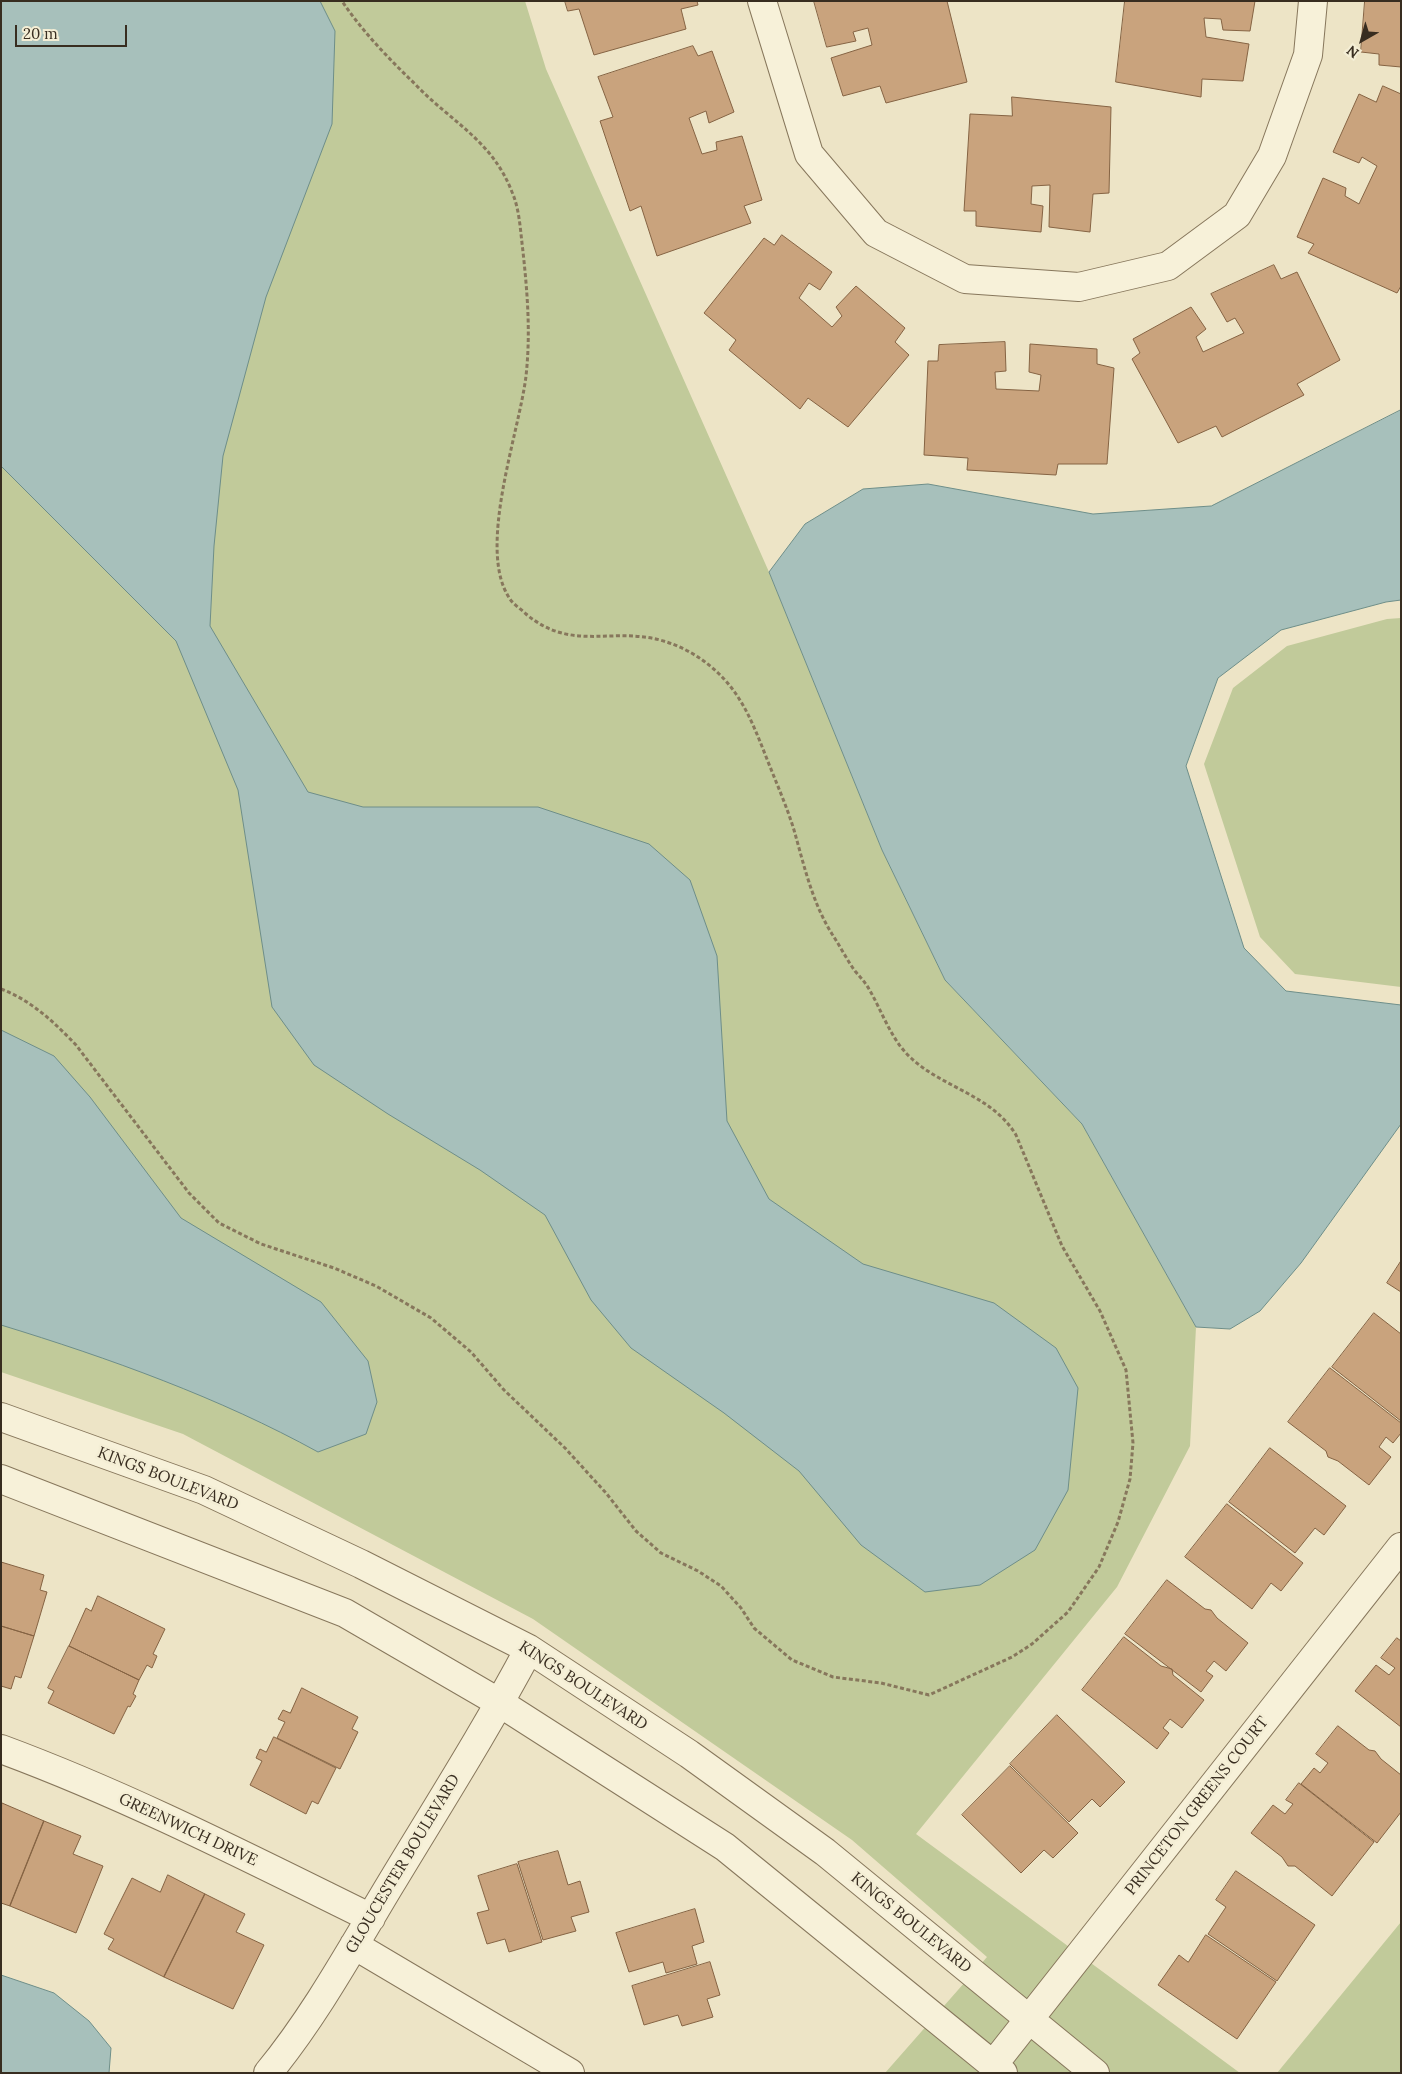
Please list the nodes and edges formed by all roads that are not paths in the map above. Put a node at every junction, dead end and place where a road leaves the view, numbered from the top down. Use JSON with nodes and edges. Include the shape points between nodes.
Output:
{"nodes":[{"id":1,"x":762,"y":1,"type":"edge"},
{"id":2,"x":1313,"y":1,"type":"edge"},
{"id":3,"x":1,"y":1417,"type":"edge"},
{"id":4,"x":1,"y":1479,"type":"edge"},
{"id":5,"x":1401,"y":1546,"type":"edge"},
{"id":6,"x":529,"y":1650,"type":"junction"},
{"id":7,"x":500,"y":1702,"type":"junction"},
{"id":8,"x":1,"y":1749,"type":"edge"},
{"id":9,"x":371,"y":1918,"type":"junction"},
{"id":10,"x":354,"y":1945,"type":"junction"},
{"id":11,"x":1029,"y":2019,"type":"junction"},
{"id":12,"x":998,"y":2069,"type":"edge"},
{"id":13,"x":268,"y":2073,"type":"edge"},
{"id":14,"x":570,"y":2073,"type":"edge"},
{"id":15,"x":1095,"y":2073,"type":"edge"}],
"edges":[{"from":1,"to":2,"type":"street","via":[[809,154],[876,233],[965,279],[1079,287],[1168,266],[1236,215],[1272,156],[1308,55]]},
{"from":3,"to":6,"type":"street","name":"KINGS BOULEVARD","via":[[204,1490],[361,1564]]},
{"from":4,"to":7,"type":"street","via":[[345,1613]]},
{"from":5,"to":11,"type":"street","name":"PRINCETON GREENS COURT"},
{"from":6,"to":7,"type":"street","name":"GLOUCESTER BOULEVARD"},
{"from":6,"to":11,"type":"street","name":"KINGS BOULEVARD","via":[[689,1754],[825,1852]]},
{"from":7,"to":9,"type":"street","name":"GLOUCESTER BOULEVARD"},
{"from":7,"to":12,"type":"street","via":[[725,1846]]},
{"from":8,"to":9,"type":"street","name":"GREENWICH DRIVE","via":[[156,1813]]},
{"from":9,"to":10,"type":"street","name":"GLOUCESTER BOULEVARD"},
{"from":10,"to":13,"type":"street","name":"GLOUCESTER BOULEVARD","via":[[284,2054]]},
{"from":10,"to":14,"type":"street"},
{"from":11,"to":12,"type":"street","name":"PRINCETON GREENS COURT"},
{"from":11,"to":15,"type":"street","name":"KINGS BOULEVARD"}]}
